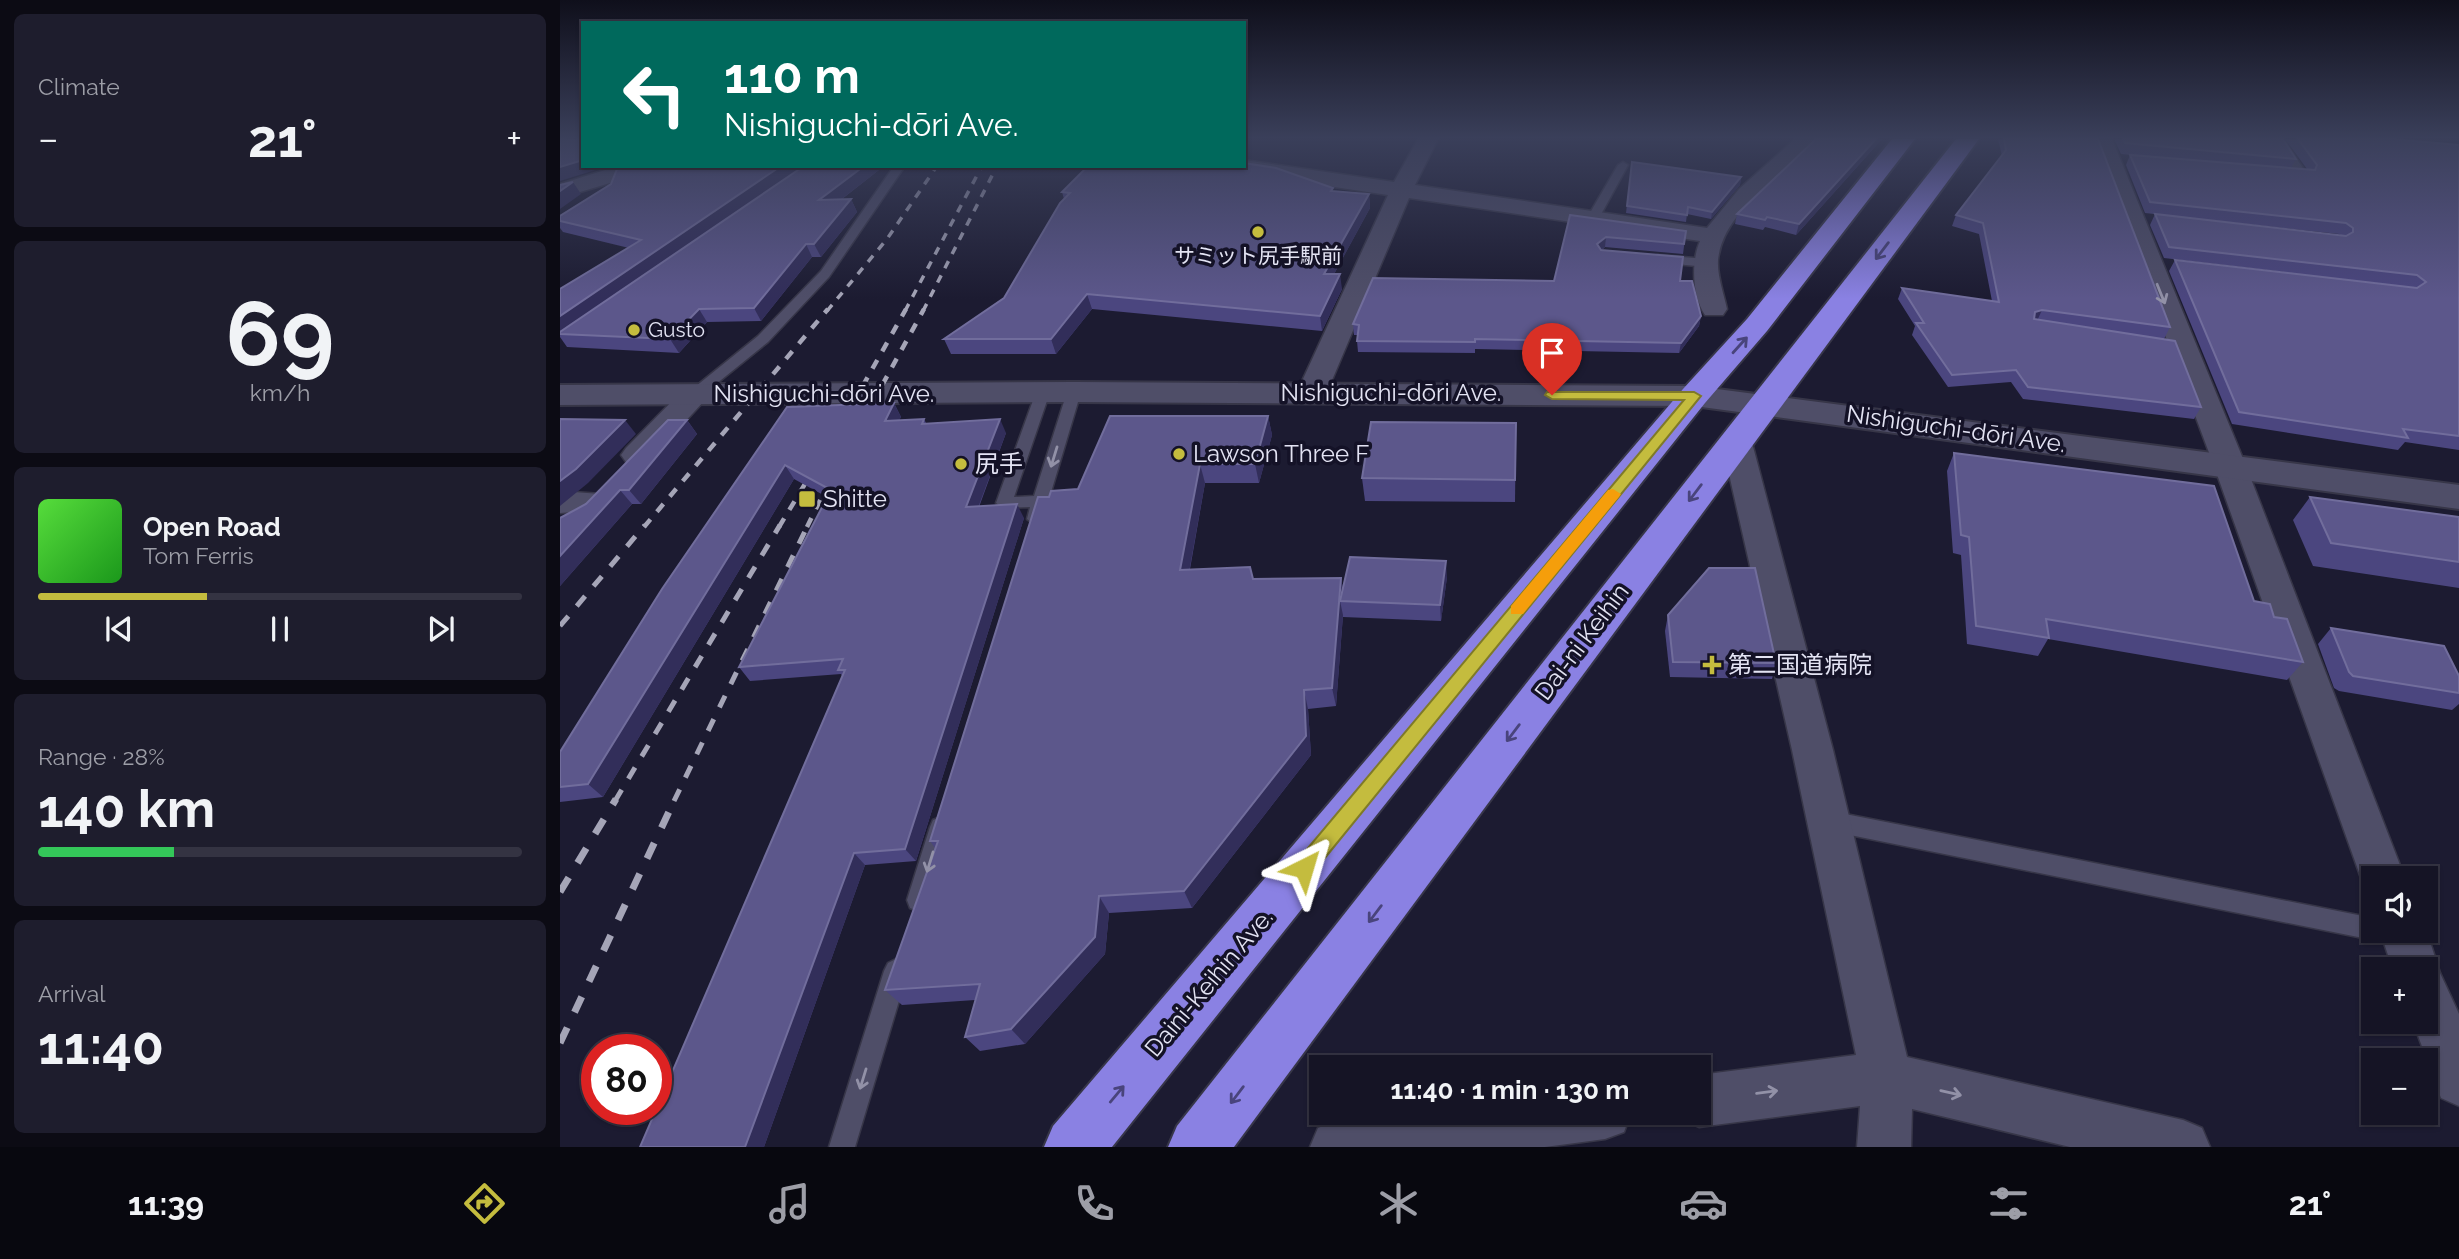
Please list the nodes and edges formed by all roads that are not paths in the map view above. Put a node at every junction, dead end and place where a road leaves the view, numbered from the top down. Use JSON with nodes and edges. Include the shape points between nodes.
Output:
{"nodes":[{"id":1,"x":605,"y":193,"type":"edge"},
{"id":2,"x":882,"y":193,"type":"edge"},
{"id":3,"x":1400,"y":193,"type":"edge"},
{"id":4,"x":1412,"y":193,"type":"edge"},
{"id":5,"x":1607,"y":193,"type":"edge"},
{"id":6,"x":1748,"y":193,"type":"edge"},
{"id":7,"x":1862,"y":193,"type":"edge"},
{"id":8,"x":1927,"y":193,"type":"edge"},
{"id":9,"x":2128,"y":193,"type":"edge"},
{"id":10,"x":587,"y":204,"type":"edge"},
{"id":11,"x":1593,"y":218,"type":"junction"},
{"id":12,"x":1715,"y":236,"type":"junction"},
{"id":13,"x":1643,"y":258,"type":"edge"},
{"id":14,"x":1707,"y":263,"type":"junction"},
{"id":15,"x":1714,"y":309,"type":"dead end"},
{"id":16,"x":1059,"y":392,"type":"junction"},
{"id":17,"x":1312,"y":392,"type":"junction"},
{"id":18,"x":695,"y":394,"type":"junction"},
{"id":19,"x":560,"y":395,"type":"edge"},
{"id":20,"x":1694,"y":396,"type":"junction"},
{"id":21,"x":1768,"y":403,"type":"junction"},
{"id":22,"x":1736,"y":439,"type":"junction"},
{"id":23,"x":2230,"y":466,"type":"junction"},
{"id":24,"x":595,"y":490,"type":"edge"},
{"id":25,"x":2459,"y":498,"type":"edge"},
{"id":26,"x":1041,"y":501,"type":"junction"},
{"id":27,"x":560,"y":526,"type":"edge"},
{"id":28,"x":1028,"y":541,"type":"edge"},
{"id":29,"x":947,"y":804,"type":"edge"},
{"id":30,"x":1830,"y":821,"type":"junction"},
{"id":31,"x":2379,"y":866,"type":"edge"},
{"id":32,"x":911,"y":923,"type":"edge"},
{"id":33,"x":2361,"y":932,"type":"edge"},
{"id":34,"x":903,"y":949,"type":"edge"},
{"id":35,"x":2438,"y":1023,"type":"edge"},
{"id":36,"x":1884,"y":1077,"type":"junction"},
{"id":37,"x":2459,"y":1080,"type":"edge"},
{"id":38,"x":1711,"y":1099,"type":"edge"},
{"id":39,"x":1510,"y":1125,"type":"edge"},
{"id":40,"x":842,"y":1147,"type":"edge"},
{"id":41,"x":1074,"y":1147,"type":"edge"},
{"id":42,"x":1198,"y":1147,"type":"edge"},
{"id":43,"x":1337,"y":1147,"type":"edge"},
{"id":44,"x":1884,"y":1147,"type":"edge"},
{"id":45,"x":2183,"y":1147,"type":"edge"}],
"edges":[{"from":1,"to":10,"type":"street"},
{"from":2,"to":18,"type":"lane","via":[[825,274],[763,339]]},
{"from":3,"to":17,"type":"street"},
{"from":4,"to":11,"type":"street"},
{"from":5,"to":11,"type":"lane"},
{"from":6,"to":12,"type":"street"},
{"from":20,"to":7,"type":"highway","name":"Daini-Keihin Ave.","one_way":true,"via":[[1757,326]]},
{"from":8,"to":21,"type":"highway","name":"Dai-ni Keihin","one_way":true},
{"from":9,"to":23,"type":"street","one_way":true,"via":[[2155,263],[2177,348]]},
{"from":11,"to":12,"type":"street"},
{"from":12,"to":14,"type":"street"},
{"from":13,"to":14,"type":"lane"},
{"from":14,"to":15,"type":"street"},
{"from":16,"to":17,"type":"main road","name":"Nishiguchi-dōri Ave."},
{"from":16,"to":18,"type":"main road","name":"Nishiguchi-dōri Ave."},
{"from":16,"to":26,"type":"lane","one_way":true},
{"from":16,"to":26,"type":"lane","via":[[1004,503]]},
{"from":17,"to":20,"type":"main road","name":"Nishiguchi-dōri Ave."},
{"from":18,"to":19,"type":"main road","name":"Nishiguchi-dōri Ave."},
{"from":18,"to":24,"type":"street"},
{"from":20,"to":21,"type":"main road","name":"Nishiguchi-dōri Ave."},
{"from":41,"to":20,"type":"highway","name":"Daini-Keihin Ave.","one_way":true},
{"from":21,"to":22,"type":"highway","name":"Dai-ni Keihin"},
{"from":21,"to":23,"type":"main road","name":"Nishiguchi-dōri Ave."},
{"from":22,"to":30,"type":"street"},
{"from":22,"to":42,"type":"highway","name":"Dai-ni Keihin","one_way":true},
{"from":23,"to":25,"type":"main road","name":"Nishiguchi-dōri Ave."},
{"from":23,"to":31,"type":"street"},
{"from":24,"to":27,"type":"street"},
{"from":26,"to":28,"type":"lane"},
{"from":29,"to":32,"type":"lane","one_way":true},
{"from":30,"to":33,"type":"lane"},
{"from":30,"to":36,"type":"street"},
{"from":34,"to":40,"type":"lane","one_way":true},
{"from":35,"to":37,"type":"street"},
{"from":38,"to":36,"type":"street","one_way":true},
{"from":36,"to":44,"type":"street"},
{"from":36,"to":45,"type":"street","one_way":true},
{"from":39,"to":43,"type":"street"}]}
